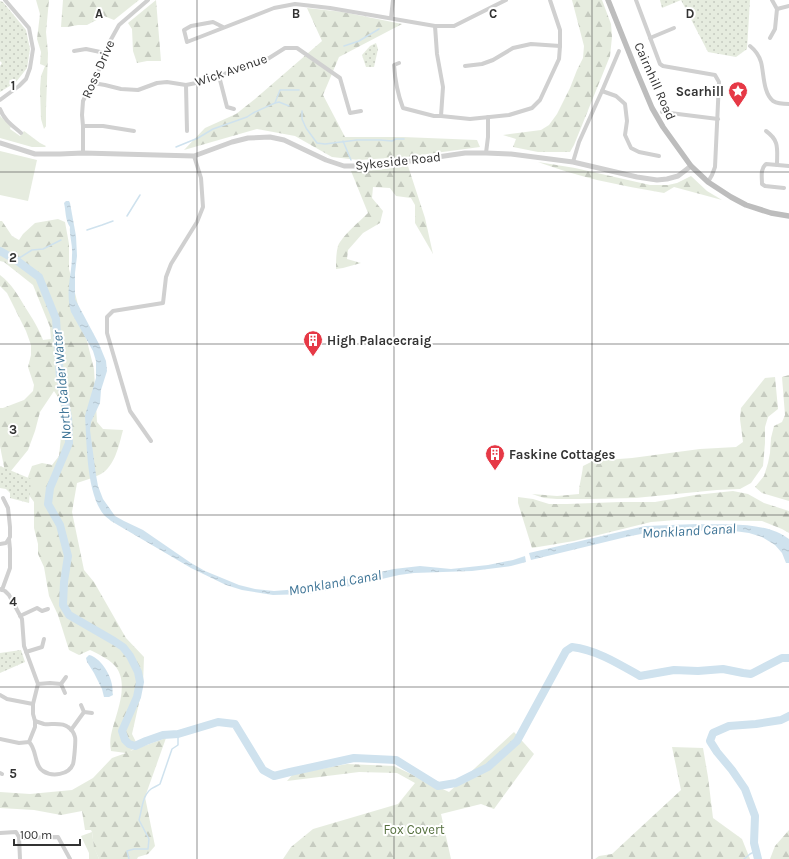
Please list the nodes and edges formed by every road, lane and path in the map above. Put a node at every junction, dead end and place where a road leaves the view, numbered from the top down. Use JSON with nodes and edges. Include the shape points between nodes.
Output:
{"nodes":[{"id":1,"x":5,"y":0,"type":"edge"},
{"id":2,"x":148,"y":0,"type":"edge"},
{"id":3,"x":393,"y":0,"type":"edge"},
{"id":4,"x":506,"y":0,"type":"edge"},
{"id":5,"x":550,"y":0,"type":"edge"},
{"id":6,"x":608,"y":0,"type":"edge"},
{"id":7,"x":636,"y":0,"type":"edge"},
{"id":8,"x":772,"y":0,"type":"edge"},
{"id":9,"x":789,"y":6,"type":"edge"},
{"id":10,"x":777,"y":9,"type":"junction"},
{"id":11,"x":391,"y":18,"type":"junction"},
{"id":12,"x":435,"y":26,"type":"junction"},
{"id":13,"x":223,"y":27,"type":"junction"},
{"id":14,"x":674,"y":28,"type":"dead end"},
{"id":15,"x":650,"y":38,"type":"junction"},
{"id":16,"x":770,"y":38,"type":"dead end"},
{"id":17,"x":560,"y":46,"type":"junction"},
{"id":18,"x":750,"y":46,"type":"dead end"},
{"id":19,"x":74,"y":51,"type":"dead end"},
{"id":20,"x":619,"y":51,"type":"dead end"},
{"id":21,"x":106,"y":53,"type":"junction"},
{"id":22,"x":399,"y":63,"type":"dead end"},
{"id":23,"x":465,"y":66,"type":"dead end"},
{"id":24,"x":219,"y":76,"type":"junction"},
{"id":25,"x":93,"y":83,"type":"junction"},
{"id":26,"x":186,"y":85,"type":"junction"},
{"id":27,"x":602,"y":91,"type":"junction"},
{"id":28,"x":0,"y":100,"type":"edge"},
{"id":29,"x":789,"y":104,"type":"edge"},
{"id":30,"x":0,"y":109,"type":"edge"},
{"id":31,"x":234,"y":109,"type":"dead end"},
{"id":32,"x":361,"y":112,"type":"dead end"},
{"id":33,"x":662,"y":112,"type":"dead end"},
{"id":34,"x":441,"y":116,"type":"junction"},
{"id":35,"x":488,"y":117,"type":"junction"},
{"id":36,"x":718,"y":119,"type":"junction"},
{"id":37,"x":83,"y":126,"type":"junction"},
{"id":38,"x":134,"y":131,"type":"dead end"},
{"id":39,"x":187,"y":131,"type":"dead end"},
{"id":40,"x":766,"y":131,"type":"dead end"},
{"id":41,"x":21,"y":133,"type":"dead end"},
{"id":42,"x":0,"y":143,"type":"edge"},
{"id":43,"x":84,"y":153,"type":"junction"},
{"id":44,"x":486,"y":153,"type":"junction"},
{"id":45,"x":194,"y":156,"type":"junction"},
{"id":46,"x":659,"y":156,"type":"dead end"},
{"id":47,"x":573,"y":162,"type":"junction"},
{"id":48,"x":777,"y":165,"type":"junction"},
{"id":49,"x":691,"y":166,"type":"junction"},
{"id":50,"x":789,"y":166,"type":"edge"},
{"id":51,"x":708,"y":182,"type":"junction"},
{"id":52,"x":784,"y":188,"type":"dead end"},
{"id":53,"x":789,"y":216,"type":"edge"},
{"id":54,"x":151,"y":441,"type":"dead end"},
{"id":55,"x":3,"y":498,"type":"dead end"},
{"id":56,"x":8,"y":539,"type":"junction"},
{"id":57,"x":0,"y":544,"type":"edge"},
{"id":58,"x":1,"y":589,"type":"edge"},
{"id":59,"x":48,"y":609,"type":"dead end"},
{"id":60,"x":20,"y":616,"type":"junction"},
{"id":61,"x":44,"y":639,"type":"dead end"},
{"id":62,"x":26,"y":652,"type":"junction"},
{"id":63,"x":66,"y":677,"type":"dead end"},
{"id":64,"x":38,"y":684,"type":"junction"},
{"id":65,"x":61,"y":684,"type":"junction"},
{"id":66,"x":65,"y":693,"type":"dead end"},
{"id":67,"x":0,"y":695,"type":"edge"},
{"id":68,"x":33,"y":704,"type":"junction"},
{"id":69,"x":81,"y":705,"type":"dead end"},
{"id":70,"x":84,"y":712,"type":"junction"},
{"id":71,"x":92,"y":713,"type":"dead end"},
{"id":72,"x":35,"y":721,"type":"junction"},
{"id":73,"x":71,"y":730,"type":"junction"},
{"id":74,"x":0,"y":739,"type":"edge"},
{"id":75,"x":29,"y":742,"type":"junction"},
{"id":76,"x":0,"y":833,"type":"edge"},
{"id":77,"x":19,"y":837,"type":"junction"},
{"id":78,"x":20,"y":859,"type":"edge"},
{"id":79,"x":70,"y":859,"type":"edge"}],
"edges":[{"from":1,"to":28,"type":"street","via":[[29,28],[33,49],[26,79]]},
{"from":2,"to":21,"type":"street","name":"Ross Drive","via":[[119,25]]},
{"from":3,"to":11,"type":"street"},
{"from":4,"to":12,"type":"street","via":[[454,26]]},
{"from":5,"to":17,"type":"street","via":[[560,30]]},
{"from":6,"to":49,"type":"main road","name":"Cairnhill Road","via":[[652,108]]},
{"from":7,"to":15,"type":"street"},
{"from":8,"to":10,"type":"street"},
{"from":9,"to":10,"type":"street"},
{"from":10,"to":16,"type":"street","via":[[776,29]]},
{"from":11,"to":12,"type":"street"},
{"from":11,"to":13,"type":"street","via":[[295,4],[274,8]]},
{"from":12,"to":34,"type":"street","via":[[443,87]]},
{"from":13,"to":13,"type":"street","via":[[213,22],[184,30],[187,42]]},
{"from":14,"to":15,"type":"street"},
{"from":15,"to":36,"type":"street","via":[[662,66],[715,75],[720,82]]},
{"from":17,"to":23,"type":"street","via":[[530,44],[513,48],[482,64]]},
{"from":17,"to":35,"type":"street","via":[[559,58],[540,100],[534,106],[526,110]]},
{"from":18,"to":29,"type":"street","via":[[760,61],[767,92],[773,101]]},
{"from":19,"to":21,"type":"street","via":[[86,49]]},
{"from":20,"to":27,"type":"street"},
{"from":21,"to":25,"type":"street","name":"Ross Drive"},
{"from":22,"to":34,"type":"street","via":[[394,65],[394,71],[403,108]]},
{"from":24,"to":26,"type":"street","name":"Wick Avenue"},
{"from":24,"to":31,"type":"street","via":[[227,107]]},
{"from":24,"to":32,"type":"street","name":"Wick Avenue","via":[[266,60],[285,48],[297,48],[340,78],[350,113]]},
{"from":25,"to":26,"type":"street","name":"Wick Avenue","via":[[138,90],[157,83]]},
{"from":25,"to":37,"type":"street","name":"Ross Drive","via":[[83,101]]},
{"from":26,"to":39,"type":"street"},
{"from":27,"to":46,"type":"street","via":[[616,96],[625,104],[625,135],[631,148]]},
{"from":27,"to":47,"type":"street","via":[[579,142]]},
{"from":30,"to":41,"type":"street","via":[[8,122]]},
{"from":33,"to":36,"type":"street"},
{"from":34,"to":35,"type":"street","via":[[470,119]]},
{"from":35,"to":44,"type":"street"},
{"from":36,"to":51,"type":"street","via":[[715,167]]},
{"from":37,"to":38,"type":"street"},
{"from":37,"to":43,"type":"street","name":"Ross Drive"},
{"from":40,"to":48,"type":"street","via":[[778,145]]},
{"from":42,"to":43,"type":"street","name":"Sykeside Road","via":[[35,154]]},
{"from":43,"to":45,"type":"street","name":"Sykeside Road"},
{"from":44,"to":45,"type":"street","name":"Sykeside Road","via":[[465,153],[366,166],[344,166],[284,140],[255,137],[232,142]]},
{"from":44,"to":47,"type":"street","name":"Sykeside Road"},
{"from":45,"to":54,"type":"street","via":[[202,178],[203,206],[197,222],[171,264],[166,277],[163,303],[113,311],[107,317],[107,333],[130,411]]},
{"from":47,"to":49,"type":"street","name":"Sykeside Road","via":[[657,180],[678,176]]},
{"from":48,"to":50,"type":"street"},
{"from":48,"to":52,"type":"street","via":[[766,164],[763,167],[762,184]]},
{"from":49,"to":51,"type":"main road","name":"Cairnhill Road"},
{"from":51,"to":53,"type":"main road","name":"Cairnhill Road","via":[[746,205]]},
{"from":55,"to":56,"type":"street","via":[[9,514]]},
{"from":56,"to":57,"type":"street","via":[[6,543]]},
{"from":56,"to":58,"type":"street","via":[[10,568]]},
{"from":58,"to":60,"type":"street","via":[[9,595]]},
{"from":59,"to":60,"type":"street","via":[[42,611],[37,608]]},
{"from":60,"to":62,"type":"street"},
{"from":61,"to":62,"type":"street","via":[[42,647]]},
{"from":62,"to":64,"type":"street"},
{"from":63,"to":65,"type":"street"},
{"from":64,"to":65,"type":"street"},
{"from":64,"to":68,"type":"street"},
{"from":65,"to":66,"type":"street"},
{"from":67,"to":68,"type":"street","via":[[7,699]]},
{"from":68,"to":72,"type":"street"},
{"from":69,"to":70,"type":"street"},
{"from":70,"to":71,"type":"street"},
{"from":70,"to":73,"type":"street"},
{"from":72,"to":73,"type":"street","via":[[65,725]]},
{"from":72,"to":75,"type":"street"},
{"from":73,"to":75,"type":"street","via":[[75,736],[74,763],[64,773],[42,771]]},
{"from":74,"to":75,"type":"street","via":[[19,743]]},
{"from":76,"to":77,"type":"street","via":[[16,832]]},
{"from":77,"to":78,"type":"street"},
{"from":77,"to":79,"type":"street","via":[[58,837]]}]}
